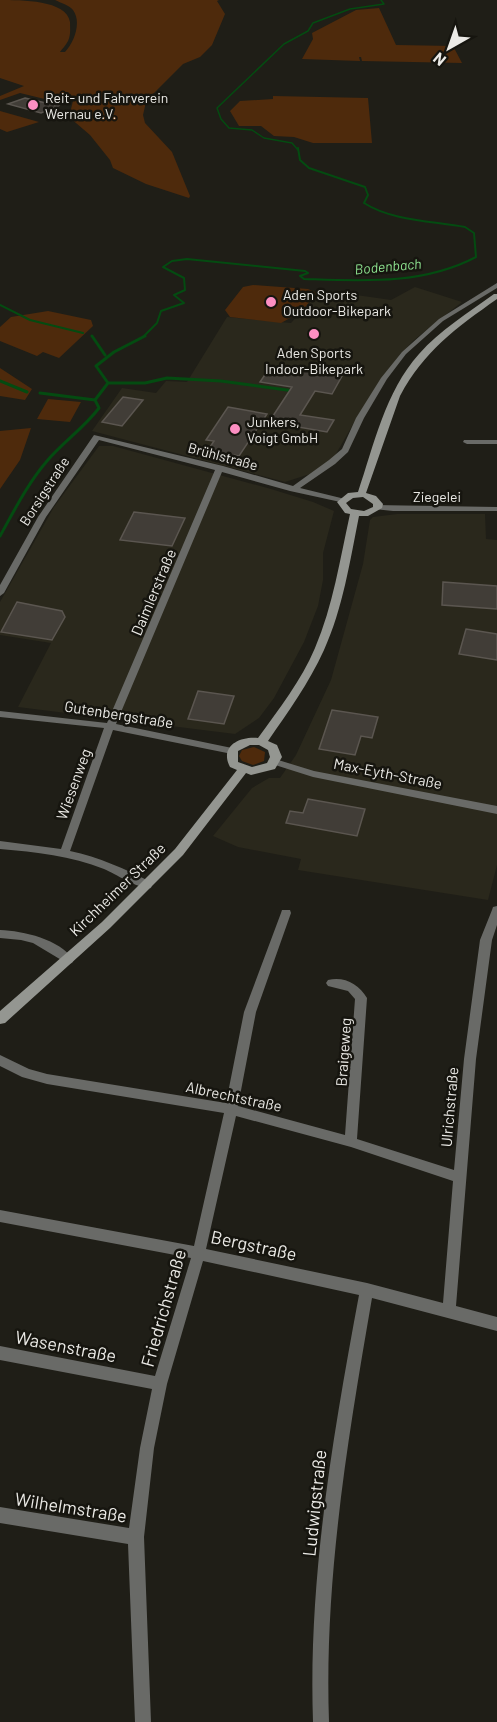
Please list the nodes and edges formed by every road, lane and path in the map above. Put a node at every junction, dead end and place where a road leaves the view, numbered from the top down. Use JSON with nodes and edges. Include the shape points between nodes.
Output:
{"nodes":[{"id":1,"x":497,"y":285,"type":"edge"},
{"id":2,"x":497,"y":296,"type":"edge"},
{"id":3,"x":97,"y":437,"type":"joint"},
{"id":4,"x":467,"y":442,"type":"dead end"},
{"id":5,"x":497,"y":442,"type":"edge"},
{"id":6,"x":220,"y":468,"type":"junction"},
{"id":7,"x":293,"y":489,"type":"junction"},
{"id":8,"x":361,"y":495,"type":"junction"},
{"id":9,"x":342,"y":501,"type":"junction"},
{"id":10,"x":377,"y":507,"type":"junction"},
{"id":11,"x":497,"y":509,"type":"edge"},
{"id":12,"x":355,"y":514,"type":"junction"},
{"id":13,"x":0,"y":593,"type":"edge"},
{"id":14,"x":0,"y":714,"type":"edge"},
{"id":15,"x":110,"y":726,"type":"junction"},
{"id":16,"x":261,"y":742,"type":"junction"},
{"id":17,"x":232,"y":751,"type":"junction"},
{"id":18,"x":275,"y":762,"type":"junction"},
{"id":19,"x":243,"y":770,"type":"junction"},
{"id":20,"x":497,"y":810,"type":"edge"},
{"id":21,"x":0,"y":845,"type":"edge"},
{"id":22,"x":65,"y":852,"type":"junction"},
{"id":23,"x":147,"y":885,"type":"junction"},
{"id":24,"x":497,"y":910,"type":"edge"},
{"id":25,"x":286,"y":912,"type":"dead end"},
{"id":26,"x":0,"y":934,"type":"edge"},
{"id":27,"x":68,"y":960,"type":"junction"},
{"id":28,"x":332,"y":983,"type":"dead end"},
{"id":29,"x":0,"y":1019,"type":"edge"},
{"id":30,"x":0,"y":1060,"type":"edge"},
{"id":31,"x":231,"y":1109,"type":"junction"},
{"id":32,"x":351,"y":1142,"type":"junction"},
{"id":33,"x":459,"y":1178,"type":"junction"},
{"id":34,"x":0,"y":1216,"type":"edge"},
{"id":35,"x":199,"y":1252,"type":"junction"},
{"id":36,"x":367,"y":1289,"type":"junction"},
{"id":37,"x":449,"y":1311,"type":"junction"},
{"id":38,"x":497,"y":1324,"type":"edge"},
{"id":39,"x":0,"y":1353,"type":"edge"},
{"id":40,"x":160,"y":1384,"type":"junction"},
{"id":41,"x":0,"y":1515,"type":"edge"},
{"id":42,"x":136,"y":1537,"type":"junction"},
{"id":43,"x":143,"y":1722,"type":"edge"},
{"id":44,"x":321,"y":1722,"type":"edge"}],
"edges":[{"from":1,"to":7,"type":"street","via":[[441,320],[404,352],[372,398],[345,450]]},
{"from":2,"to":8,"type":"main road","via":[[442,336],[414,366],[394,403]]},
{"from":3,"to":6,"type":"street","name":"Brühlstraße"},
{"from":3,"to":13,"type":"street","name":"Borsigstraße","via":[[38,524]]},
{"from":4,"to":5,"type":"street"},
{"from":6,"to":7,"type":"street","name":"Brühlstraße"},
{"from":6,"to":15,"type":"street","name":"Daimlerstraße"},
{"from":7,"to":9,"type":"street","name":"Brühlstraße"},
{"from":8,"to":9,"type":"main road"},
{"from":8,"to":10,"type":"main road","via":[[373,498]]},
{"from":9,"to":12,"type":"main road","via":[[344,509]]},
{"from":10,"to":11,"type":"street","name":"Ziegelei"},
{"from":10,"to":12,"type":"main road","via":[[370,513]]},
{"from":12,"to":16,"type":"main road","via":[[320,648],[296,693]]},
{"from":14,"to":15,"type":"street","name":"Gutenbergstraße"},
{"from":15,"to":17,"type":"street","name":"Gutenbergstraße"},
{"from":15,"to":22,"type":"street","name":"Wiesenweg"},
{"from":16,"to":17,"type":"main road","via":[[244,742]]},
{"from":16,"to":18,"type":"main road","via":[[276,752]]},
{"from":17,"to":19,"type":"main road","via":[[234,764]]},
{"from":18,"to":19,"type":"main road","via":[[265,770]]},
{"from":18,"to":20,"type":"street","name":"Max-Eyth-Straße","via":[[313,774]]},
{"from":19,"to":23,"type":"main road","name":"Kirchheimer Straße","via":[[179,852]]},
{"from":21,"to":22,"type":"street"},
{"from":22,"to":23,"type":"street","via":[[119,869]]},
{"from":23,"to":27,"type":"main road","name":"Kirchheimer Straße"},
{"from":24,"to":33,"type":"street","name":"Ulrichstraße","via":[[486,940],[479,982]]},
{"from":25,"to":31,"type":"street","name":"Friedrichstraße","via":[[250,1012]]},
{"from":26,"to":27,"type":"street","via":[[23,934]]},
{"from":27,"to":29,"type":"main road","name":"Kirchheimer Straße"},
{"from":28,"to":32,"type":"street","name":"Braigeweg","via":[[352,987],[361,998]]},
{"from":30,"to":31,"type":"street","name":"Albrechtstraße","via":[[47,1079]]},
{"from":31,"to":32,"type":"street","name":"Albrechtstraße"},
{"from":31,"to":35,"type":"street","name":"Friedrichstraße"},
{"from":32,"to":33,"type":"street","name":"Albrechtstraße"},
{"from":33,"to":37,"type":"street","name":"Ulrichstraße"},
{"from":34,"to":35,"type":"street","name":"Bergstraße"},
{"from":35,"to":36,"type":"street","name":"Bergstraße"},
{"from":35,"to":40,"type":"street","name":"Friedrichstraße"},
{"from":36,"to":37,"type":"street","name":"Bergstraße"},
{"from":36,"to":44,"type":"street","name":"Ludwigstraße","via":[[332,1512],[322,1639]]},
{"from":37,"to":38,"type":"street","name":"Bergstraße"},
{"from":39,"to":40,"type":"street","name":"Wasenstraße"},
{"from":40,"to":42,"type":"street","name":"Friedrichstraße"},
{"from":41,"to":42,"type":"street","name":"Wilhelmstraße"},
{"from":42,"to":43,"type":"street","name":"Friedrichstraße"}]}
